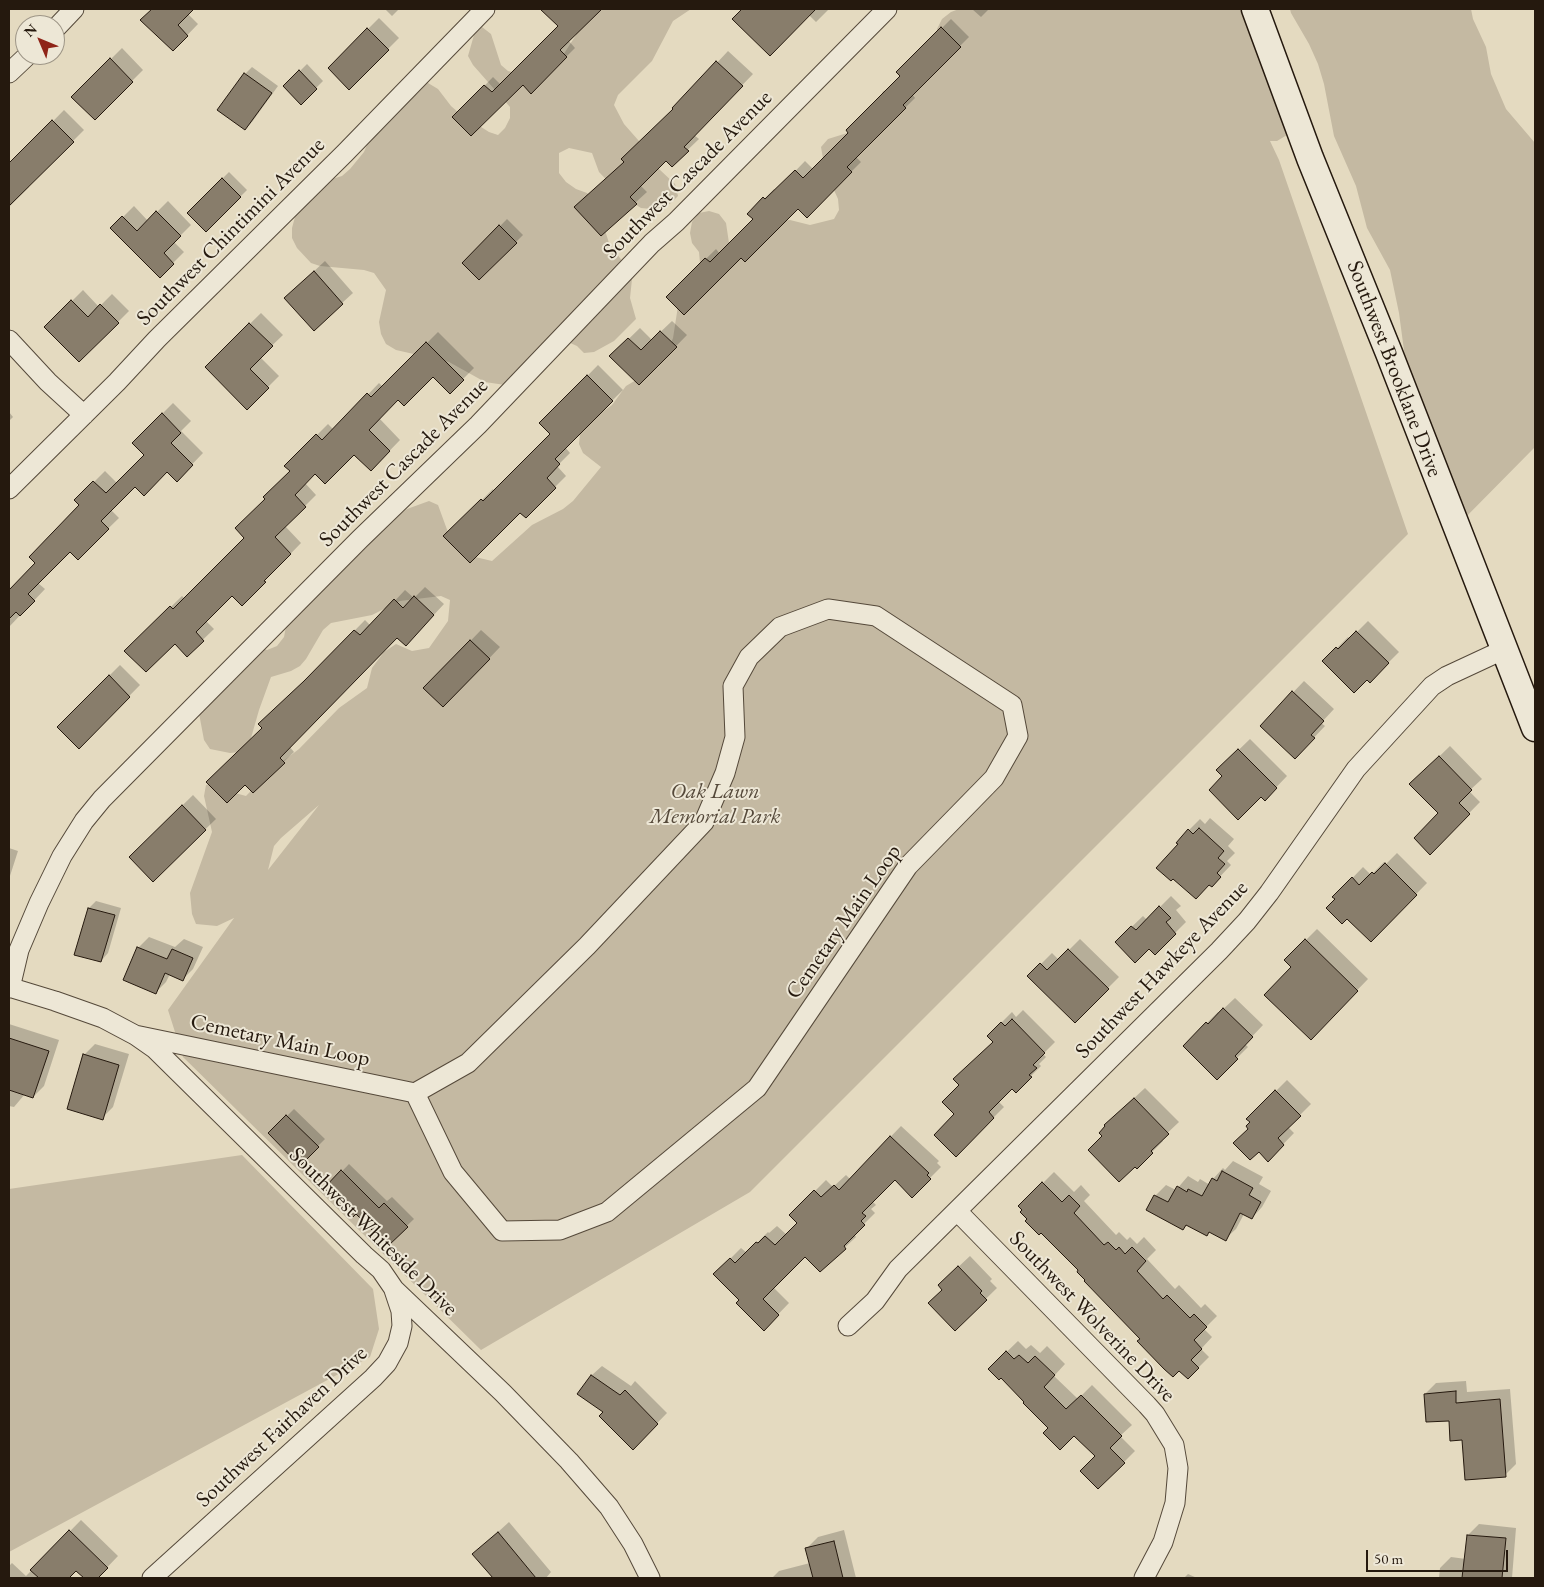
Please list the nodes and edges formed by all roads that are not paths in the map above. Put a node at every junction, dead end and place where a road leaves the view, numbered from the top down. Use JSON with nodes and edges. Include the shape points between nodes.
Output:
{"nodes":[{"id":1,"x":74,"y":9,"type":"edge"},
{"id":2,"x":485,"y":9,"type":"edge"},
{"id":3,"x":887,"y":9,"type":"edge"},
{"id":4,"x":1255,"y":9,"type":"edge"},
{"id":5,"x":65,"y":19,"type":"edge"},
{"id":6,"x":9,"y":340,"type":"edge"},
{"id":7,"x":84,"y":415,"type":"junction"},
{"id":8,"x":9,"y":489,"type":"edge"},
{"id":9,"x":1505,"y":649,"type":"junction"},
{"id":10,"x":1535,"y":728,"type":"edge"},
{"id":11,"x":10,"y":987,"type":"edge"},
{"id":12,"x":135,"y":1035,"type":"junction"},
{"id":13,"x":415,"y":1093,"type":"junction"},
{"id":14,"x":957,"y":1211,"type":"junction"},
{"id":15,"x":394,"y":1289,"type":"junction"},
{"id":16,"x":848,"y":1326,"type":"dead end"},
{"id":17,"x":152,"y":1578,"type":"edge"},
{"id":18,"x":650,"y":1578,"type":"edge"},
{"id":19,"x":1144,"y":1578,"type":"edge"}],
"edges":[{"from":1,"to":5,"type":"street"},
{"from":2,"to":7,"type":"street","name":"Southwest Chintimini Avenue","via":[[345,153],[156,338]]},
{"from":3,"to":11,"type":"street","name":"Southwest Cascade Avenue","via":[[652,243],[478,425],[102,798],[62,856],[39,903],[19,950]]},
{"from":4,"to":9,"type":"street","name":"Southwest Brooklane Drive","via":[[1310,158]]},
{"from":6,"to":7,"type":"street"},
{"from":7,"to":8,"type":"street","name":"Southwest Chintimini Avenue"},
{"from":9,"to":10,"type":"street","name":"Southwest Brooklane Drive"},
{"from":9,"to":14,"type":"street","name":"Southwest Hawkeye Avenue","via":[[1432,686],[1356,769],[1247,921]]},
{"from":11,"to":12,"type":"street","name":"Southwest Whiteside Drive","via":[[103,1018]]},
{"from":12,"to":13,"type":"street","name":"Cemetary Main Loop"},
{"from":12,"to":15,"type":"street","name":"Southwest Whiteside Drive","via":[[155,1049],[381,1270]]},
{"from":13,"to":13,"type":"street","name":"Cemetary Main Loop","via":[[468,1063],[587,946],[704,822],[726,773],[735,737],[734,686],[749,657],[780,627],[828,609],[876,616],[1012,705],[1018,736],[994,778],[908,866],[757,1088],[607,1212],[560,1230],[502,1231],[453,1172]]},
{"from":14,"to":16,"type":"street","name":"Southwest Hawkeye Avenue","via":[[898,1269],[875,1301]]},
{"from":14,"to":19,"type":"street","name":"Southwest Wolverine Drive","via":[[1147,1405],[1174,1445],[1178,1468],[1176,1503],[1163,1542]]},
{"from":15,"to":17,"type":"street","name":"Southwest Fairhaven Drive","via":[[402,1326],[398,1343],[387,1363]]},
{"from":15,"to":18,"type":"street","name":"Southwest Whiteside Drive","via":[[503,1394],[601,1496],[633,1544]]}]}
